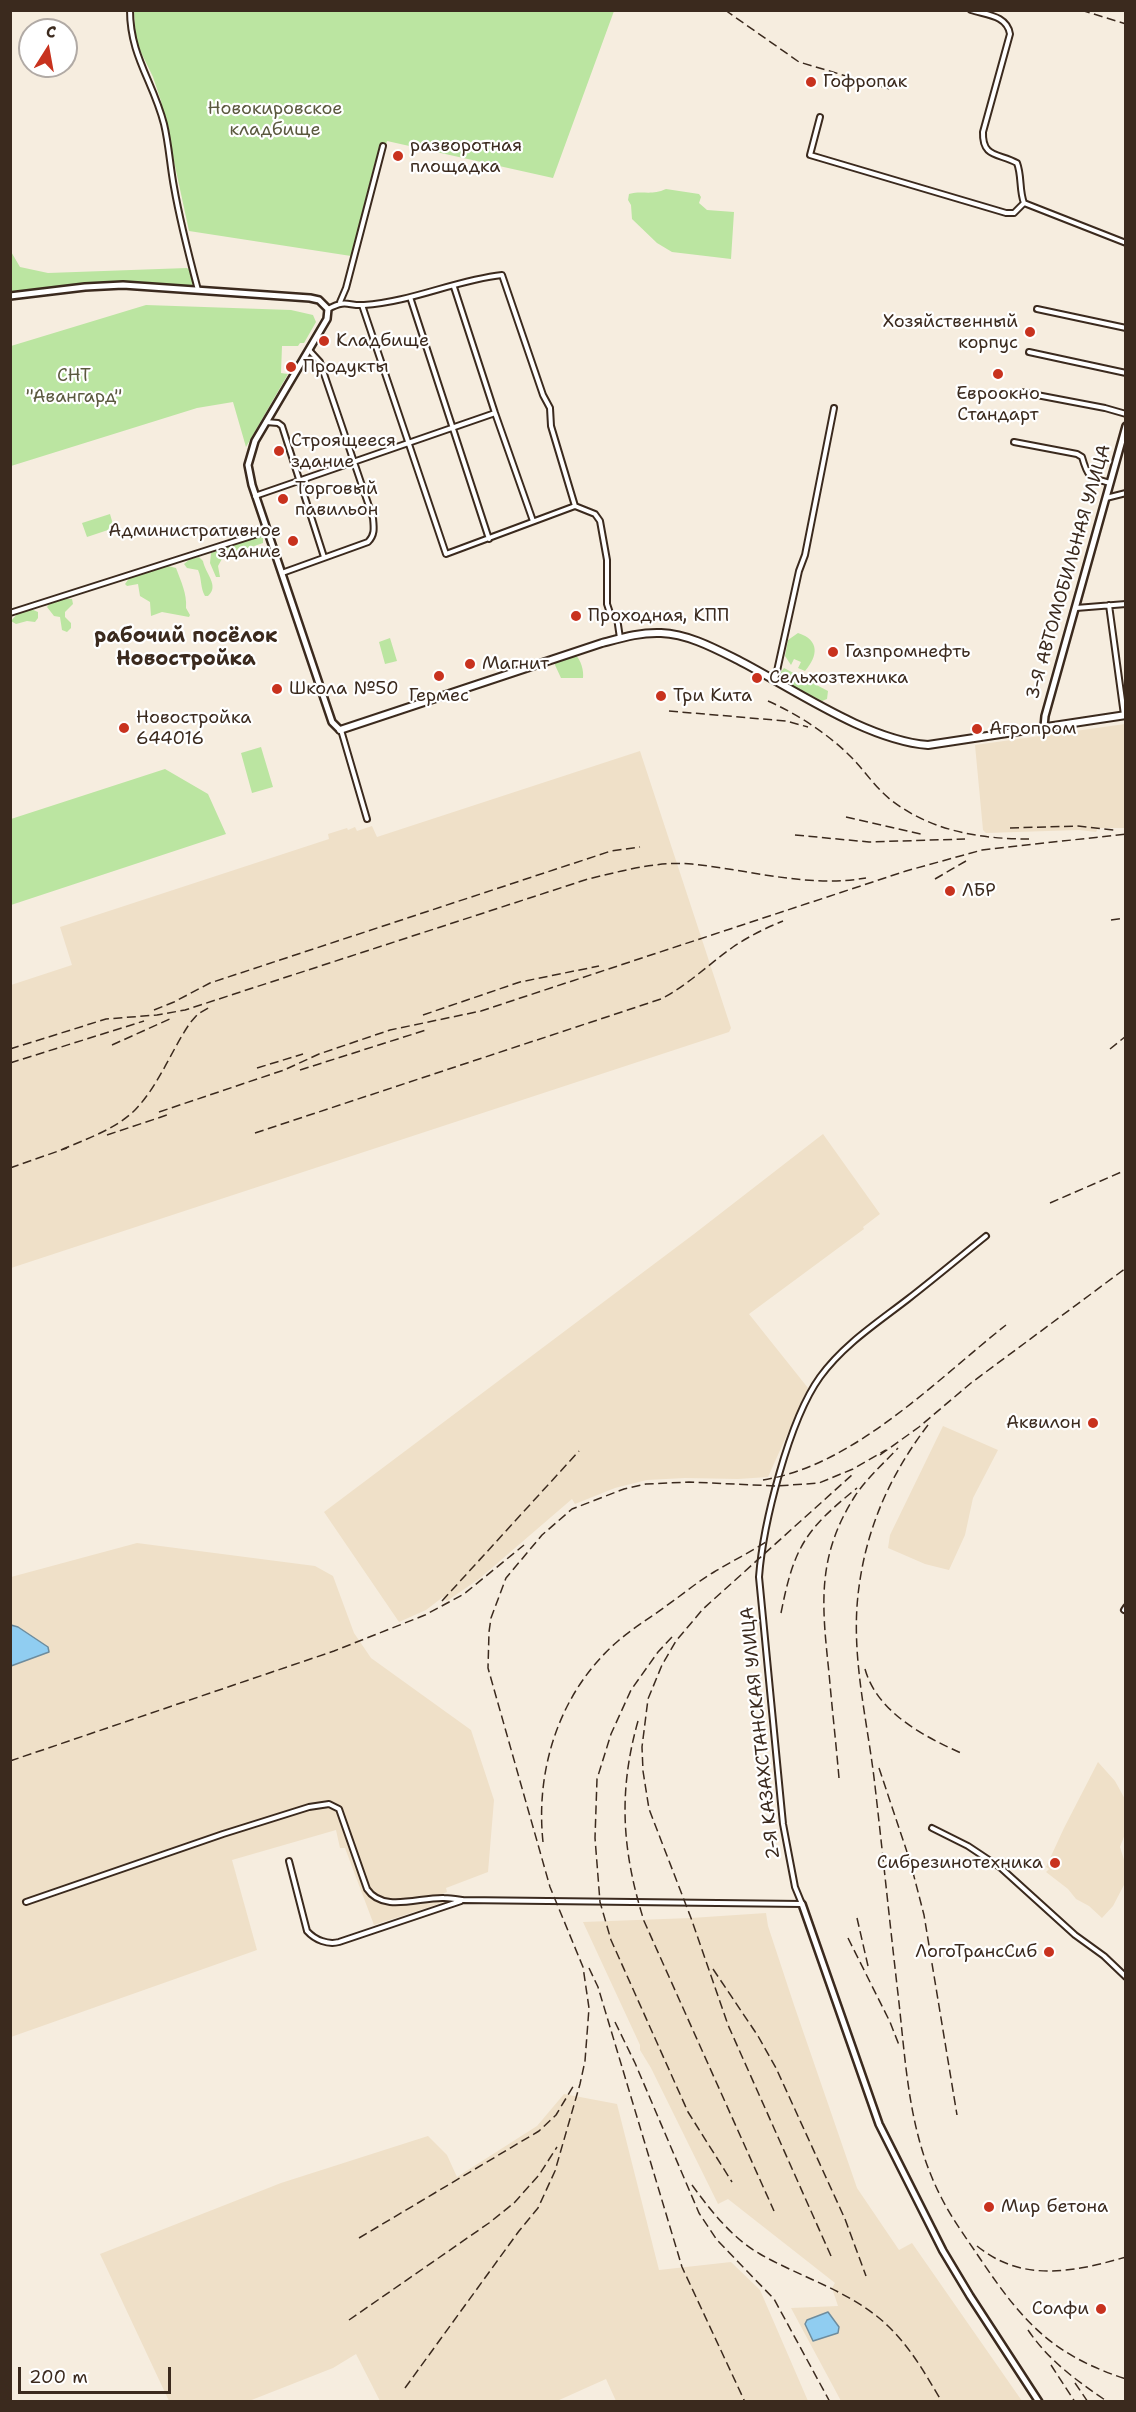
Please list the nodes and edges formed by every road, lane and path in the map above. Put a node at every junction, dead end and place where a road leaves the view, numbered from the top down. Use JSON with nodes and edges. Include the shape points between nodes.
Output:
{"nodes":[{"id":1,"x":130,"y":10,"type":"edge"},
{"id":2,"x":971,"y":10,"type":"edge"},
{"id":3,"x":820,"y":117,"type":"dead end"},
{"id":4,"x":383,"y":146,"type":"dead end"},
{"id":5,"x":1024,"y":203,"type":"junction"},
{"id":6,"x":1125,"y":243,"type":"edge"},
{"id":7,"x":454,"y":286,"type":"junction"},
{"id":8,"x":198,"y":291,"type":"junction"},
{"id":9,"x":10,"y":296,"type":"edge"},
{"id":10,"x":410,"y":297,"type":"junction"},
{"id":11,"x":340,"y":302,"type":"junction"},
{"id":12,"x":362,"y":305,"type":"junction"},
{"id":13,"x":328,"y":309,"type":"junction"},
{"id":14,"x":1037,"y":309,"type":"dead end"},
{"id":15,"x":1125,"y":328,"type":"edge"},
{"id":16,"x":309,"y":350,"type":"junction"},
{"id":17,"x":1029,"y":352,"type":"dead end"},
{"id":18,"x":1125,"y":373,"type":"edge"},
{"id":19,"x":1021,"y":392,"type":"dead end"},
{"id":20,"x":834,"y":408,"type":"dead end"},
{"id":21,"x":495,"y":413,"type":"junction"},
{"id":22,"x":1125,"y":414,"type":"edge"},
{"id":23,"x":266,"y":422,"type":"junction"},
{"id":24,"x":1125,"y":426,"type":"edge"},
{"id":25,"x":452,"y":427,"type":"junction"},
{"id":26,"x":1124,"y":438,"type":"edge"},
{"id":27,"x":1014,"y":442,"type":"dead end"},
{"id":28,"x":408,"y":443,"type":"junction"},
{"id":29,"x":354,"y":460,"type":"junction"},
{"id":30,"x":298,"y":480,"type":"junction"},
{"id":31,"x":1110,"y":483,"type":"junction"},
{"id":32,"x":1125,"y":493,"type":"edge"},
{"id":33,"x":255,"y":496,"type":"junction"},
{"id":34,"x":1106,"y":498,"type":"junction"},
{"id":35,"x":575,"y":506,"type":"junction"},
{"id":36,"x":533,"y":521,"type":"junction"},
{"id":37,"x":267,"y":531,"type":"junction"},
{"id":38,"x":489,"y":539,"type":"junction"},
{"id":39,"x":324,"y":557,"type":"junction"},
{"id":40,"x":282,"y":573,"type":"junction"},
{"id":41,"x":1125,"y":604,"type":"edge"},
{"id":42,"x":1109,"y":605,"type":"junction"},
{"id":43,"x":1076,"y":608,"type":"junction"},
{"id":44,"x":10,"y":613,"type":"edge"},
{"id":45,"x":620,"y":638,"type":"junction"},
{"id":46,"x":775,"y":680,"type":"junction"},
{"id":47,"x":1125,"y":715,"type":"edge"},
{"id":48,"x":1044,"y":727,"type":"junction"},
{"id":49,"x":340,"y":730,"type":"junction"},
{"id":50,"x":367,"y":819,"type":"dead end"},
{"id":51,"x":986,"y":1236,"type":"dead end"},
{"id":52,"x":932,"y":1828,"type":"dead end"},
{"id":53,"x":289,"y":1861,"type":"dead end"},
{"id":54,"x":463,"y":1900,"type":"junction"},
{"id":55,"x":26,"y":1902,"type":"dead end"},
{"id":56,"x":802,"y":1904,"type":"junction"},
{"id":57,"x":1125,"y":1977,"type":"edge"},
{"id":58,"x":1039,"y":2402,"type":"edge"}],
"edges":[{"from":1,"to":8,"type":"street","via":[[135,48],[164,122],[173,185]]},
{"from":2,"to":5,"type":"street","via":[[1009,25],[982,142],[987,151],[1017,163]]},
{"from":3,"to":5,"type":"street","via":[[810,155],[1006,213],[1014,213]]},
{"from":4,"to":11,"type":"street"},
{"from":5,"to":6,"type":"street"},
{"from":7,"to":10,"type":"street"},
{"from":7,"to":21,"type":"street"},
{"from":7,"to":35,"type":"street","via":[[502,275],[550,408],[551,426]]},
{"from":8,"to":9,"type":"street","via":[[104,285]]},
{"from":8,"to":13,"type":"street","via":[[310,298]]},
{"from":10,"to":12,"type":"street"},
{"from":10,"to":25,"type":"street"},
{"from":11,"to":12,"type":"street"},
{"from":11,"to":13,"type":"street"},
{"from":12,"to":28,"type":"street"},
{"from":13,"to":16,"type":"street","via":[[327,319]]},
{"from":14,"to":15,"type":"street"},
{"from":16,"to":23,"type":"street"},
{"from":16,"to":29,"type":"street","via":[[320,362]]},
{"from":17,"to":18,"type":"street"},
{"from":19,"to":22,"type":"street"},
{"from":20,"to":46,"type":"street"},
{"from":21,"to":25,"type":"street"},
{"from":21,"to":36,"type":"street"},
{"from":23,"to":30,"type":"street","via":[[282,426]]},
{"from":23,"to":33,"type":"street","via":[[248,465]]},
{"from":24,"to":26,"type":"street","name":"3-Я АВТОМОБИЛЬНАЯ УЛИЦА"},
{"from":25,"to":28,"type":"street"},
{"from":25,"to":38,"type":"street"},
{"from":26,"to":31,"type":"street","name":"3-Я АВТОМОБИЛЬНАЯ УЛИЦА"},
{"from":27,"to":31,"type":"street","via":[[1077,454],[1090,477]]},
{"from":28,"to":29,"type":"street"},
{"from":28,"to":38,"type":"street","via":[[446,554]]},
{"from":29,"to":30,"type":"street"},
{"from":29,"to":39,"type":"street","via":[[374,531],[368,542]]},
{"from":30,"to":33,"type":"street"},
{"from":30,"to":39,"type":"street"},
{"from":31,"to":34,"type":"street","name":"3-Я АВТОМОБИЛЬНАЯ УЛИЦА"},
{"from":32,"to":34,"type":"street"},
{"from":33,"to":37,"type":"street"},
{"from":34,"to":43,"type":"street","name":"3-Я АВТОМОБИЛЬНАЯ УЛИЦА"},
{"from":35,"to":36,"type":"street"},
{"from":35,"to":45,"type":"street","via":[[595,514],[600,521],[607,560],[607,604],[617,618]]},
{"from":36,"to":38,"type":"street"},
{"from":37,"to":40,"type":"street"},
{"from":37,"to":44,"type":"street"},
{"from":39,"to":40,"type":"street"},
{"from":40,"to":49,"type":"street","via":[[332,722]]},
{"from":41,"to":42,"type":"street"},
{"from":42,"to":43,"type":"street"},
{"from":42,"to":47,"type":"street"},
{"from":43,"to":48,"type":"street","name":"3-Я АВТОМОБИЛЬНАЯ УЛИЦА"},
{"from":45,"to":46,"type":"main road","via":[[660,633],[687,637]]},
{"from":45,"to":49,"type":"main road"},
{"from":46,"to":48,"type":"main road","via":[[880,734],[910,744],[928,745]]},
{"from":47,"to":48,"type":"main road"},
{"from":49,"to":50,"type":"street"},
{"from":51,"to":56,"type":"street","name":"2-Я КАЗАХСТАНСКАЯ УЛИЦА","via":[[861,1335],[819,1378],[794,1432],[771,1506],[759,1577],[783,1824]]},
{"from":52,"to":57,"type":"street","via":[[1001,1869]]},
{"from":53,"to":54,"type":"street","via":[[308,1931],[328,1943]]},
{"from":54,"to":55,"type":"street","via":[[377,1900],[362,1878],[339,1809],[329,1804],[223,1834]]},
{"from":54,"to":56,"type":"street"},
{"from":56,"to":58,"type":"street","name":"2-Я КАЗАХСТАНСКАЯ УЛИЦА","via":[[879,2124],[943,2251]]}]}
